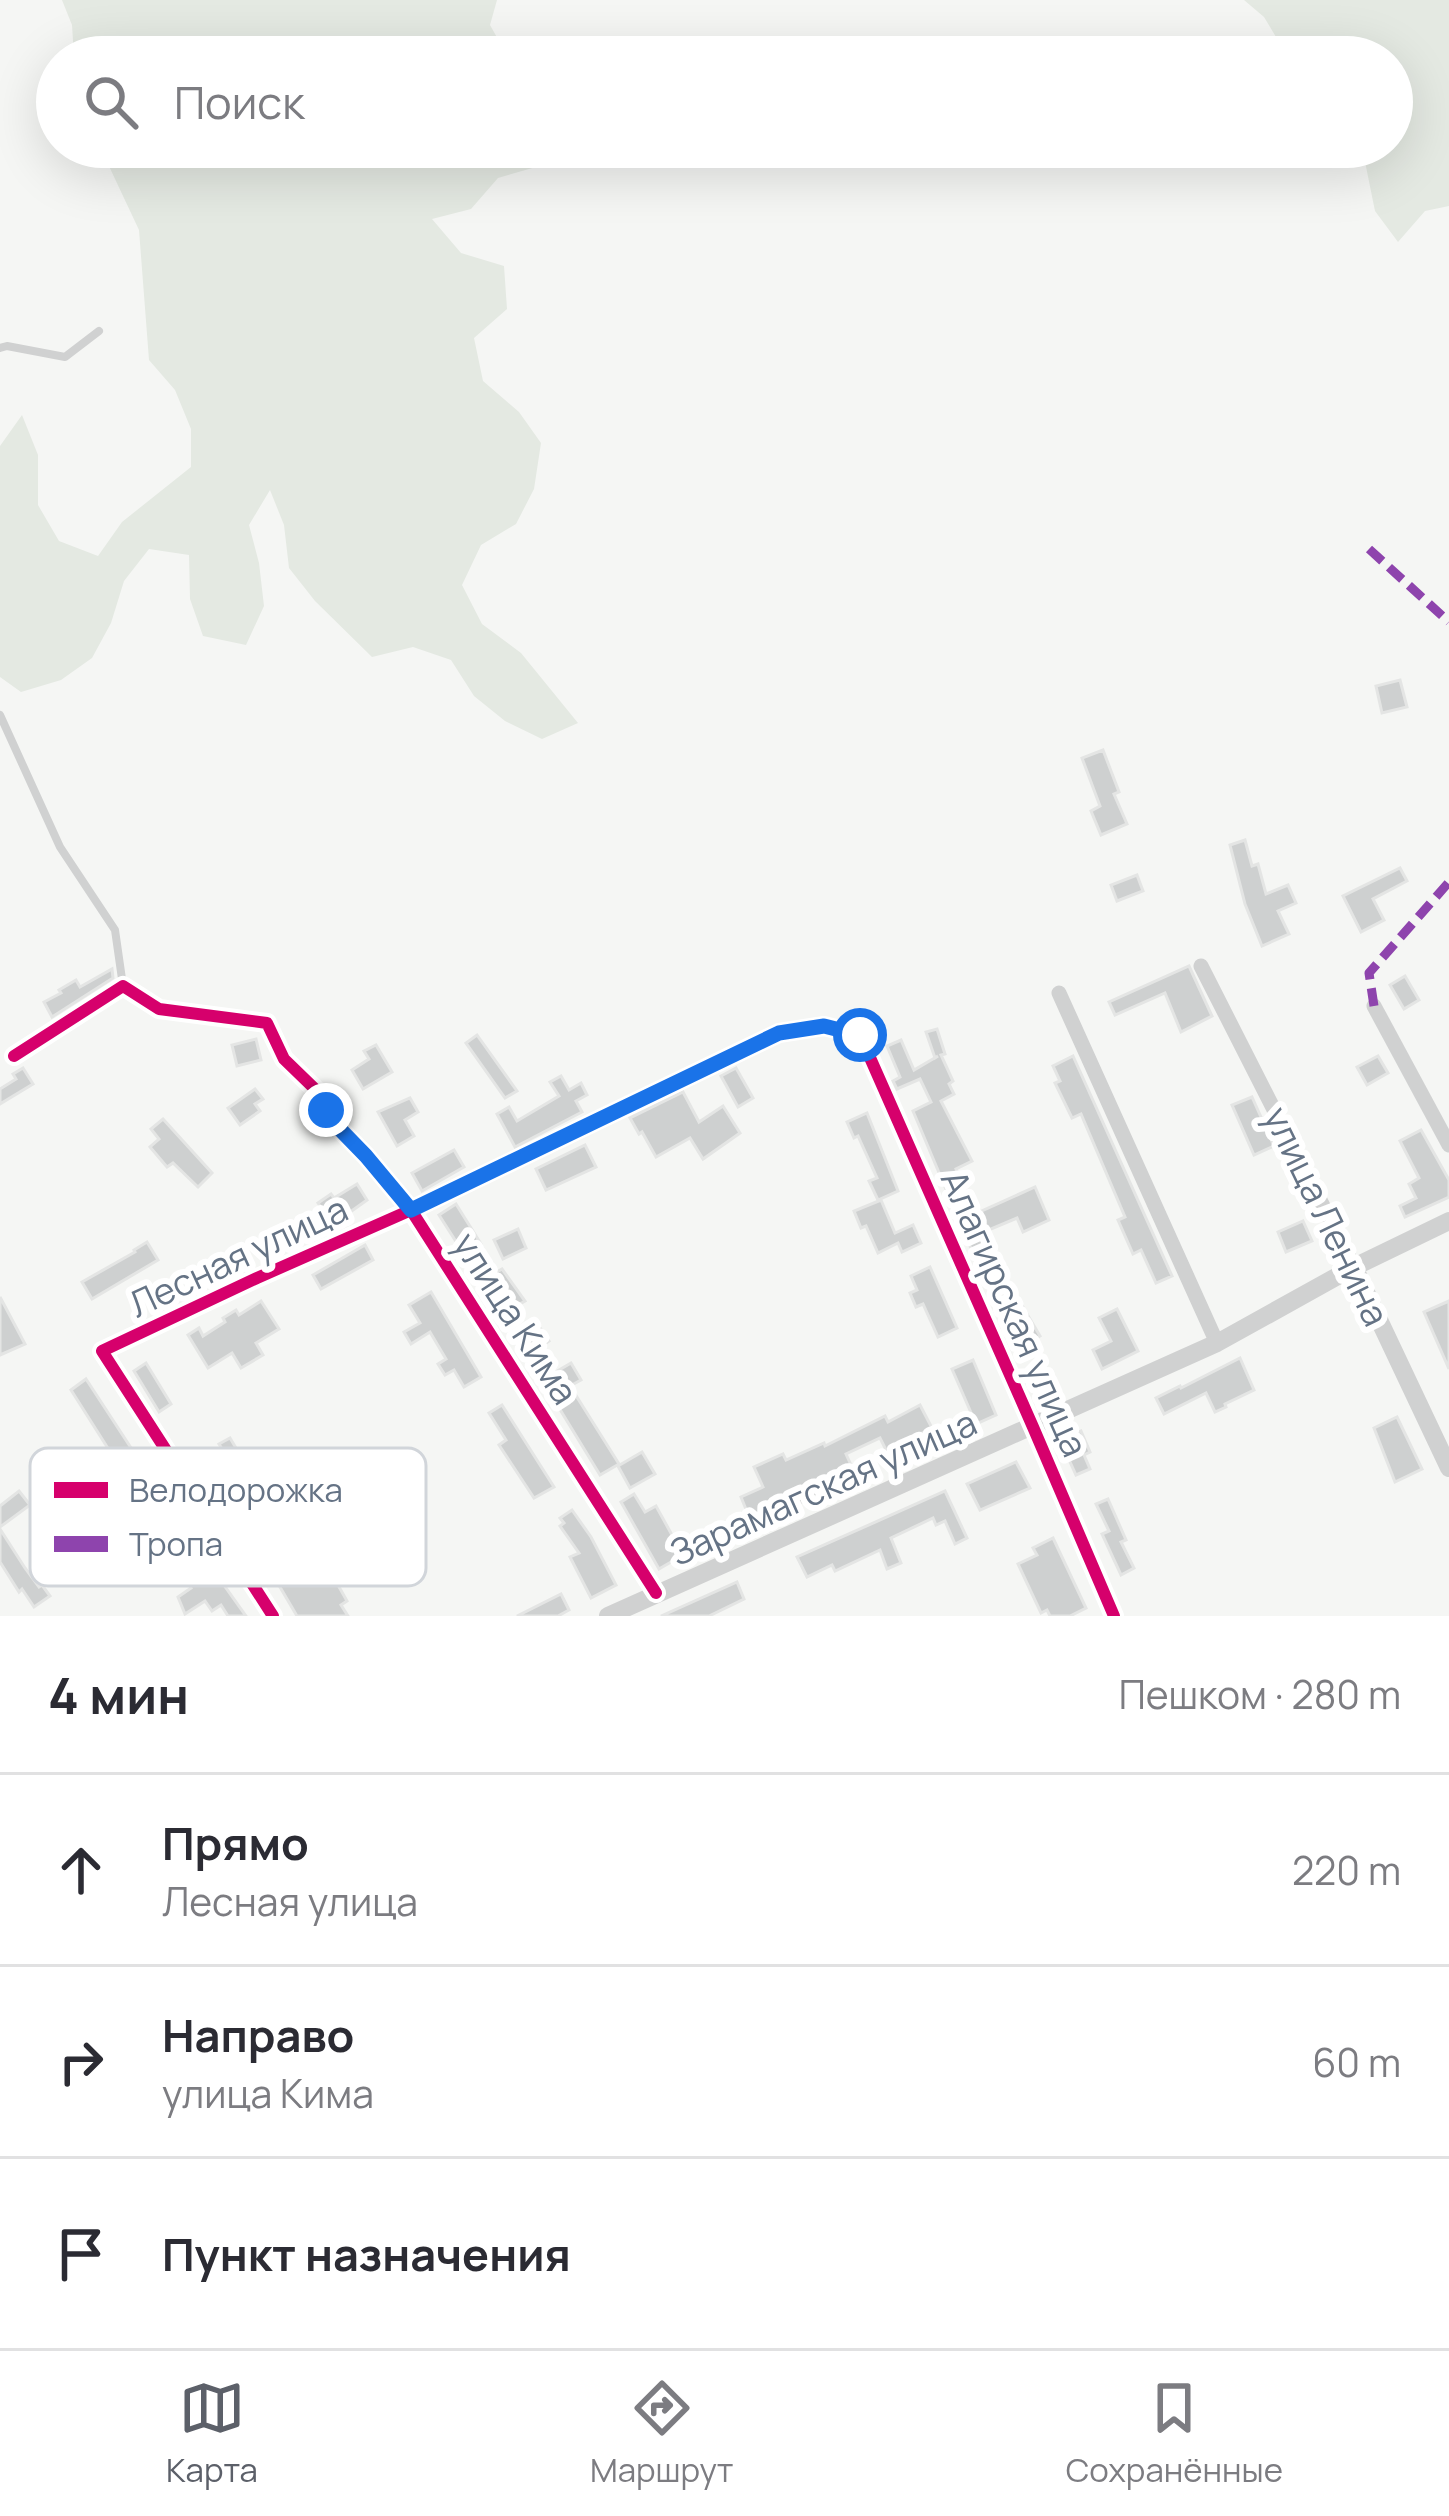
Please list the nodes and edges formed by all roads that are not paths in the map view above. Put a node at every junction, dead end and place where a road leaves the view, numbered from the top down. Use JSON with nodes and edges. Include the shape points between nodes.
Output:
{"nodes":[{"id":1,"x":99,"y":331,"type":"dead end"},
{"id":2,"x":0,"y":348,"type":"edge"},
{"id":3,"x":0,"y":715,"type":"edge"},
{"id":4,"x":1202,"y":966,"type":"dead end"},
{"id":5,"x":123,"y":986,"type":"junction"},
{"id":6,"x":1059,"y":992,"type":"dead end"},
{"id":7,"x":1374,"y":1006,"type":"dead end"},
{"id":8,"x":860,"y":1035,"type":"joint"},
{"id":9,"x":14,"y":1056,"type":"dead end"},
{"id":10,"x":1449,"y":1145,"type":"edge"},
{"id":11,"x":411,"y":1210,"type":"junction"},
{"id":12,"x":1449,"y":1221,"type":"edge"},
{"id":13,"x":1354,"y":1267,"type":"junction"},
{"id":14,"x":1217,"y":1342,"type":"junction"},
{"id":15,"x":1034,"y":1427,"type":"junction"},
{"id":16,"x":165,"y":1448,"type":"edge"},
{"id":17,"x":1449,"y":1468,"type":"edge"},
{"id":18,"x":254,"y":1586,"type":"edge"},
{"id":19,"x":656,"y":1593,"type":"junction"},
{"id":20,"x":273,"y":1616,"type":"edge"},
{"id":21,"x":608,"y":1616,"type":"edge"},
{"id":22,"x":1114,"y":1616,"type":"edge"}],
"edges":[{"from":1,"to":2,"type":"lane","via":[[64,357]]},
{"from":3,"to":5,"type":"lane","via":[[60,847],[116,930]]},
{"from":4,"to":13,"type":"street","name":"улица Ленина"},
{"from":5,"to":9,"type":"street"},
{"from":5,"to":11,"type":"street","name":"улица Кима","via":[[159,1009],[267,1023],[330,1119]]},
{"from":6,"to":14,"type":"street"},
{"from":7,"to":10,"type":"street"},
{"from":8,"to":11,"type":"street","name":"Лесная улица","via":[[824,1026],[779,1033]]},
{"from":8,"to":15,"type":"street","name":"Алагирская улица"},
{"from":11,"to":16,"type":"street","name":"Лесная улица","via":[[102,1351]]},
{"from":11,"to":19,"type":"street","name":"улица Кима"},
{"from":12,"to":13,"type":"street","name":"Зарамагская улица"},
{"from":13,"to":14,"type":"street","name":"Зарамагская улица"},
{"from":13,"to":17,"type":"street","name":"улица Ленина"},
{"from":14,"to":15,"type":"street","name":"Зарамагская улица"},
{"from":15,"to":19,"type":"street","name":"Зарамагская улица"},
{"from":15,"to":22,"type":"street","name":"Алагирская улица"},
{"from":18,"to":20,"type":"street","name":"Лесная улица"},
{"from":19,"to":21,"type":"street","name":"Зарамагская улица"}]}
